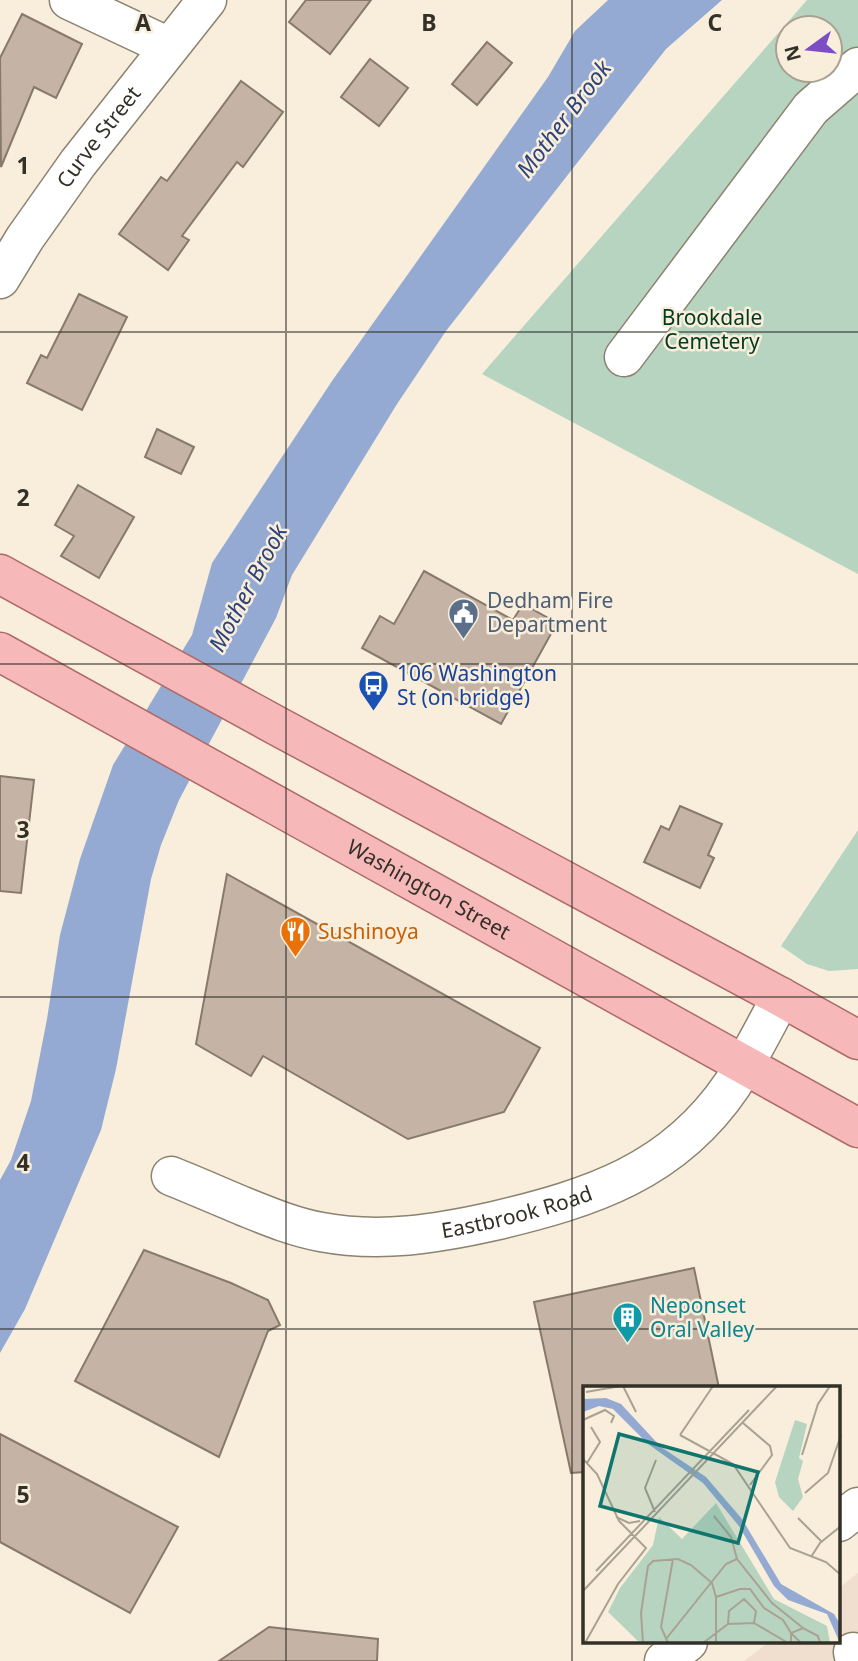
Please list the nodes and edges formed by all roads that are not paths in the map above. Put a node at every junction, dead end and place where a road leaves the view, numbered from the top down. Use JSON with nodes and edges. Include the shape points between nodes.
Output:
{"nodes":[{"id":1,"x":69,"y":0,"type":"edge"},
{"id":2,"x":207,"y":0,"type":"edge"},
{"id":3,"x":169,"y":47,"type":"junction"},
{"id":4,"x":858,"y":67,"type":"edge"},
{"id":5,"x":0,"y":279,"type":"edge"},
{"id":6,"x":624,"y":357,"type":"dead end"},
{"id":7,"x":0,"y":574,"type":"edge"},
{"id":8,"x":0,"y":652,"type":"edge"},
{"id":9,"x":781,"y":997,"type":"junction"},
{"id":10,"x":858,"y":1040,"type":"edge"},
{"id":11,"x":745,"y":1065,"type":"junction"},
{"id":12,"x":858,"y":1128,"type":"edge"},
{"id":13,"x":171,"y":1176,"type":"dead end"},
{"id":14,"x":858,"y":1507,"type":"edge"},
{"id":15,"x":840,"y":1521,"type":"edge"},
{"id":16,"x":685,"y":1644,"type":"edge"},
{"id":17,"x":664,"y":1661,"type":"edge"}],
"edges":[{"from":1,"to":3,"type":"street"},
{"from":2,"to":3,"type":"street","name":"Curve Street"},
{"from":3,"to":5,"type":"street","name":"Curve Street","via":[[78,163]]},
{"from":4,"to":6,"type":"street","via":[[811,108]]},
{"from":7,"to":9,"type":"main road"},
{"from":8,"to":11,"type":"main road","name":"Washington Street"},
{"from":9,"to":10,"type":"main road"},
{"from":9,"to":11,"type":"street","name":"Eastbrook Road"},
{"from":11,"to":12,"type":"main road","name":"Washington Street"},
{"from":11,"to":13,"type":"street","name":"Eastbrook Road","via":[[696,1127],[628,1178],[575,1200],[461,1229],[376,1238],[319,1232]]},
{"from":14,"to":15,"type":"street"},
{"from":16,"to":17,"type":"street"}]}
